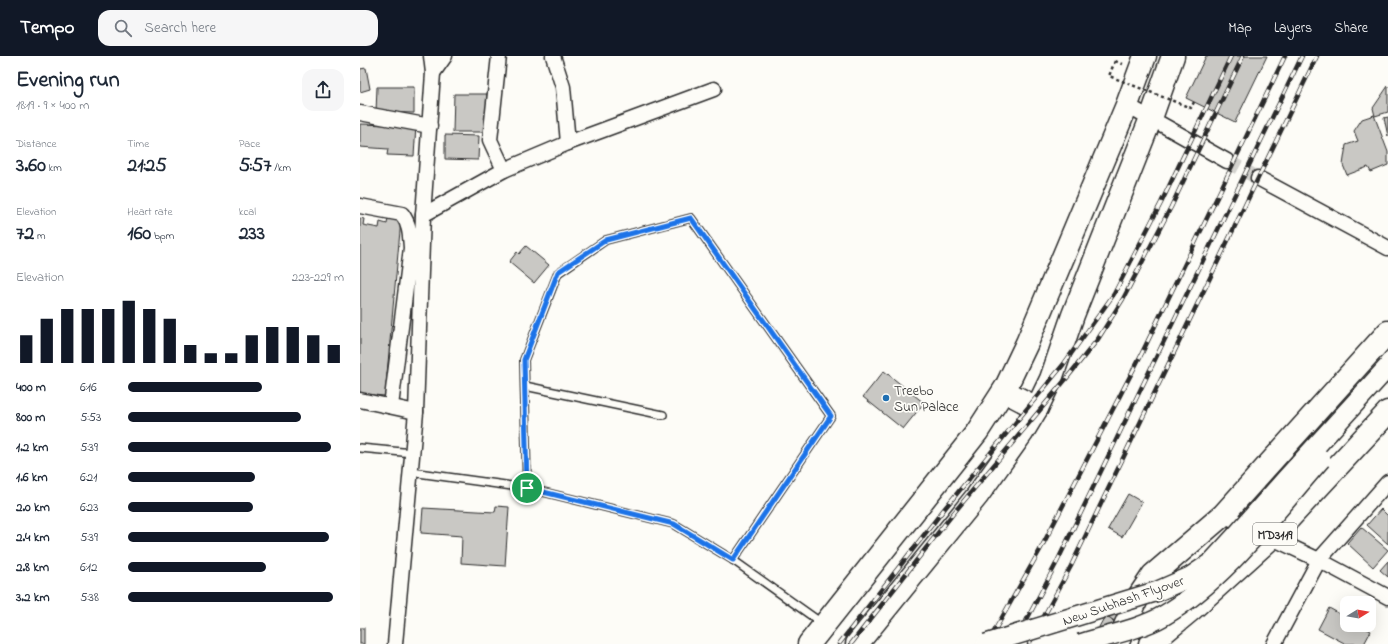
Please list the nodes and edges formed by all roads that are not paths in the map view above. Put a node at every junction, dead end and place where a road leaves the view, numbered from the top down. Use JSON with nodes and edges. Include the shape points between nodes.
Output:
{"nodes":[{"id":1,"x":431,"y":56,"type":"edge"},
{"id":2,"x":444,"y":56,"type":"edge"},
{"id":3,"x":499,"y":56,"type":"edge"},
{"id":4,"x":553,"y":56,"type":"edge"},
{"id":5,"x":1145,"y":56,"type":"edge"},
{"id":6,"x":1173,"y":56,"type":"edge"},
{"id":7,"x":433,"y":73,"type":"junction"},
{"id":8,"x":714,"y":89,"type":"dead end"},
{"id":9,"x":1127,"y":106,"type":"junction"},
{"id":10,"x":360,"y":113,"type":"edge"},
{"id":11,"x":1151,"y":118,"type":"junction"},
{"id":12,"x":430,"y":126,"type":"junction"},
{"id":13,"x":568,"y":143,"type":"junction"},
{"id":14,"x":1227,"y":161,"type":"tunnel mouth"},
{"id":15,"x":504,"y":170,"type":"junction"},
{"id":16,"x":1258,"y":178,"type":"tunnel mouth"},
{"id":17,"x":360,"y":206,"type":"edge"},
{"id":18,"x":423,"y":216,"type":"junction"},
{"id":19,"x":1388,"y":248,"type":"edge"},
{"id":20,"x":1388,"y":332,"type":"edge"},
{"id":21,"x":1388,"y":367,"type":"edge"},
{"id":22,"x":525,"y":386,"type":"junction"},
{"id":23,"x":1388,"y":386,"type":"edge"},
{"id":24,"x":1004,"y":391,"type":"junction"},
{"id":25,"x":360,"y":400,"type":"edge"},
{"id":26,"x":391,"y":406,"type":"junction"},
{"id":27,"x":1037,"y":408,"type":"junction"},
{"id":28,"x":416,"y":412,"type":"junction"},
{"id":29,"x":1388,"y":412,"type":"edge"},
{"id":30,"x":663,"y":415,"type":"dead end"},
{"id":31,"x":360,"y":448,"type":"edge"},
{"id":32,"x":413,"y":453,"type":"junction"},
{"id":33,"x":411,"y":472,"type":"junction"},
{"id":34,"x":1388,"y":482,"type":"edge"},
{"id":35,"x":527,"y":488,"type":"junction"},
{"id":36,"x":1223,"y":514,"type":"junction"},
{"id":37,"x":1271,"y":538,"type":"junction"},
{"id":38,"x":733,"y":560,"type":"junction"},
{"id":39,"x":1319,"y":560,"type":"junction"},
{"id":40,"x":1388,"y":597,"type":"edge"},
{"id":41,"x":825,"y":625,"type":"junction"},
{"id":42,"x":395,"y":644,"type":"edge"},
{"id":43,"x":809,"y":644,"type":"edge"},
{"id":44,"x":857,"y":644,"type":"edge"},
{"id":45,"x":986,"y":644,"type":"edge"},
{"id":46,"x":1080,"y":644,"type":"edge"},
{"id":47,"x":1116,"y":644,"type":"edge"},
{"id":48,"x":1150,"y":644,"type":"edge"},
{"id":49,"x":1274,"y":644,"type":"edge"}],
"edges":[{"from":1,"to":7,"type":"street"},
{"from":2,"to":7,"type":"street"},
{"from":3,"to":15,"type":"street","via":[[490,140]]},
{"from":4,"to":13,"type":"street","via":[[563,87]]},
{"from":5,"to":9,"type":"main road"},
{"from":6,"to":11,"type":"main road"},
{"from":7,"to":12,"type":"street"},
{"from":8,"to":13,"type":"street"},
{"from":9,"to":11,"type":"street"},
{"from":9,"to":24,"type":"main road","via":[[1027,343]]},
{"from":10,"to":12,"type":"street"},
{"from":11,"to":14,"type":"street"},
{"from":11,"to":27,"type":"main road","via":[[1051,379]]},
{"from":12,"to":18,"type":"street"},
{"from":13,"to":15,"type":"street"},
{"from":15,"to":18,"type":"street"},
{"from":16,"to":19,"type":"street"},
{"from":17,"to":26,"type":"street","via":[[402,214],[408,222],[410,231],[411,248]]},
{"from":18,"to":28,"type":"street"},
{"from":20,"to":36,"type":"main road"},
{"from":21,"to":45,"type":"main road","name":"New Subhash Flyover","bridge":true,"via":[[1212,562],[1190,577],[1158,591]]},
{"from":22,"to":30,"type":"lane"},
{"from":22,"to":35,"type":"lane"},
{"from":22,"to":38,"type":"lane","via":[[524,360],[558,272],[606,240],[691,218],[831,416]]},
{"from":23,"to":46,"type":"main road","name":"New Subhash Flyover","bridge":true,"via":[[1231,562],[1205,585],[1181,605],[1162,616]]},
{"from":24,"to":27,"type":"main road"},
{"from":24,"to":41,"type":"main road","via":[[977,432]]},
{"from":25,"to":26,"type":"street"},
{"from":26,"to":28,"type":"street"},
{"from":27,"to":44,"type":"main road","via":[[977,496]]},
{"from":28,"to":32,"type":"street"},
{"from":29,"to":37,"type":"main road","number":"MD3119"},
{"from":31,"to":32,"type":"lane"},
{"from":32,"to":33,"type":"street"},
{"from":33,"to":35,"type":"lane"},
{"from":33,"to":42,"type":"street"},
{"from":34,"to":39,"type":"street"},
{"from":35,"to":38,"type":"lane","via":[[674,524]]},
{"from":36,"to":37,"type":"street"},
{"from":36,"to":47,"type":"main road","via":[[1168,561],[1149,581],[1137,599]]},
{"from":37,"to":39,"type":"street"},
{"from":37,"to":48,"type":"main road","number":"MD3119"},
{"from":38,"to":41,"type":"lane"},
{"from":39,"to":40,"type":"street"},
{"from":39,"to":49,"type":"street"},
{"from":41,"to":43,"type":"main road"}]}
